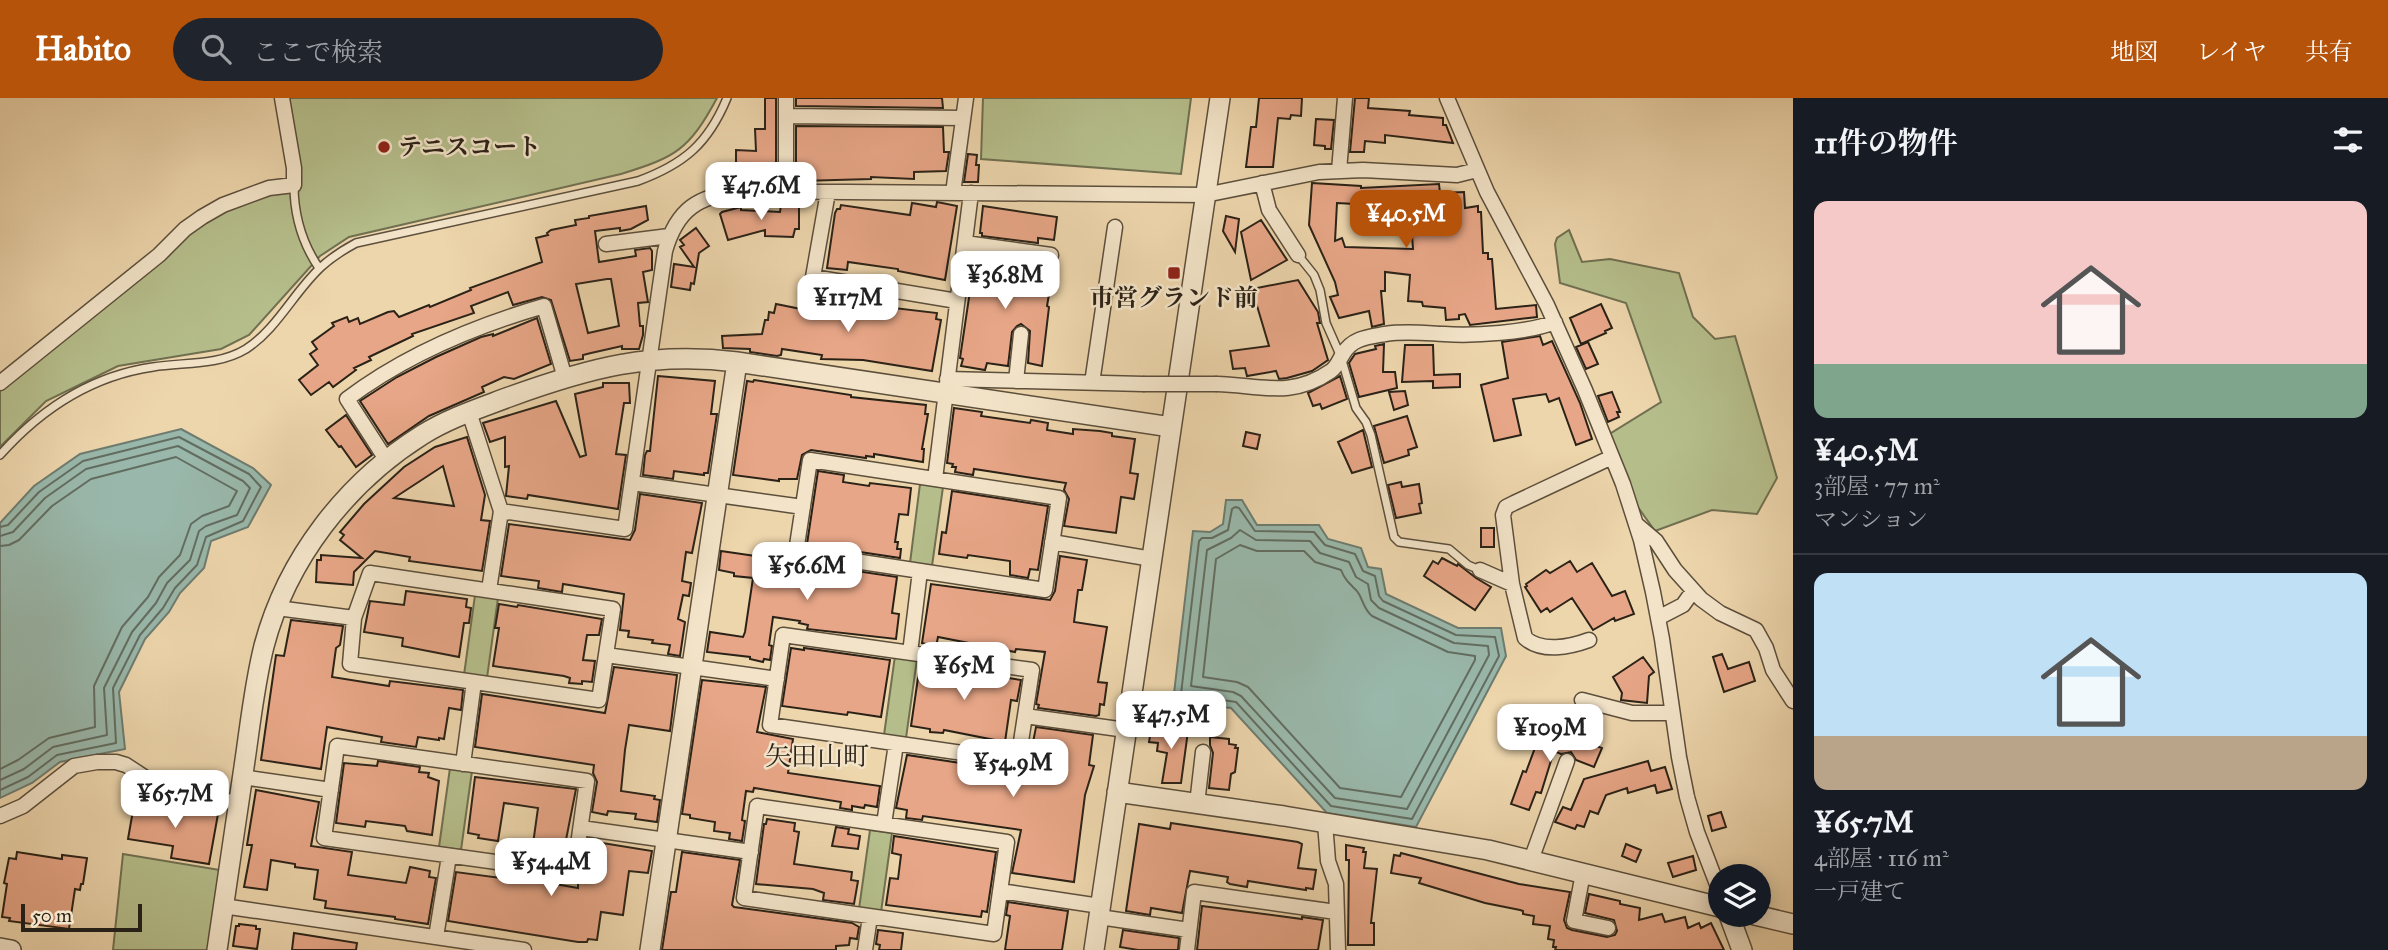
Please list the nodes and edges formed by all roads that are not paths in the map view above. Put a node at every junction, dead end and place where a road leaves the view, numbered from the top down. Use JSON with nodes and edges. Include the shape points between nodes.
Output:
{"nodes":[{"id":1,"x":282,"y":98,"type":"edge"},
{"id":2,"x":727,"y":98,"type":"edge"},
{"id":3,"x":786,"y":98,"type":"edge"},
{"id":4,"x":966,"y":98,"type":"edge"},
{"id":5,"x":1220,"y":98,"type":"edge"},
{"id":6,"x":1345,"y":98,"type":"edge"},
{"id":7,"x":1447,"y":98,"type":"edge"},
{"id":8,"x":786,"y":116,"type":"junction"},
{"id":9,"x":964,"y":118,"type":"junction"},
{"id":10,"x":1477,"y":170,"type":"junction"},
{"id":11,"x":1339,"y":171,"type":"junction"},
{"id":12,"x":1262,"y":183,"type":"junction"},
{"id":13,"x":294,"y":185,"type":"junction"},
{"id":14,"x":786,"y":191,"type":"junction"},
{"id":15,"x":828,"y":192,"type":"junction"},
{"id":16,"x":953,"y":193,"type":"junction"},
{"id":17,"x":971,"y":193,"type":"junction"},
{"id":18,"x":1205,"y":195,"type":"junction"},
{"id":19,"x":1115,"y":228,"type":"dead end"},
{"id":20,"x":669,"y":236,"type":"junction"},
{"id":21,"x":965,"y":243,"type":"junction"},
{"id":22,"x":606,"y":244,"type":"dead end"},
{"id":23,"x":1051,"y":255,"type":"dead end"},
{"id":24,"x":1298,"y":255,"type":"joint"},
{"id":25,"x":319,"y":268,"type":"junction"},
{"id":26,"x":957,"y":301,"type":"junction"},
{"id":27,"x":1555,"y":323,"type":"junction"},
{"id":28,"x":1021,"y":334,"type":"dead end"},
{"id":29,"x":1341,"y":357,"type":"junction"},
{"id":30,"x":650,"y":360,"type":"junction"},
{"id":31,"x":737,"y":362,"type":"junction"},
{"id":32,"x":565,"y":378,"type":"junction"},
{"id":33,"x":1016,"y":381,"type":"junction"},
{"id":34,"x":0,"y":383,"type":"edge"},
{"id":35,"x":1092,"y":383,"type":"junction"},
{"id":36,"x":946,"y":386,"type":"junction"},
{"id":37,"x":468,"y":412,"type":"junction"},
{"id":38,"x":1171,"y":427,"type":"junction"},
{"id":39,"x":0,"y":456,"type":"edge"},
{"id":40,"x":1612,"y":457,"type":"junction"},
{"id":41,"x":387,"y":461,"type":"junction"},
{"id":42,"x":934,"y":479,"type":"junction"},
{"id":43,"x":632,"y":483,"type":"junction"},
{"id":44,"x":717,"y":495,"type":"junction"},
{"id":45,"x":803,"y":508,"type":"junction"},
{"id":46,"x":501,"y":511,"type":"junction"},
{"id":47,"x":1635,"y":523,"type":"junction"},
{"id":48,"x":1052,"y":542,"type":"junction"},
{"id":49,"x":1152,"y":559,"type":"junction"},
{"id":50,"x":1480,"y":570,"type":"joint"},
{"id":51,"x":920,"y":571,"type":"junction"},
{"id":52,"x":1512,"y":584,"type":"junction"},
{"id":53,"x":489,"y":590,"type":"junction"},
{"id":54,"x":1693,"y":591,"type":"junction"},
{"id":55,"x":277,"y":608,"type":"junction"},
{"id":56,"x":354,"y":618,"type":"junction"},
{"id":57,"x":1658,"y":618,"type":"junction"},
{"id":58,"x":1590,"y":640,"type":"dead end"},
{"id":59,"x":910,"y":653,"type":"junction"},
{"id":60,"x":606,"y":655,"type":"junction"},
{"id":61,"x":692,"y":667,"type":"junction"},
{"id":62,"x":776,"y":679,"type":"junction"},
{"id":63,"x":474,"y":682,"type":"junction"},
{"id":64,"x":1582,"y":700,"type":"dead end"},
{"id":65,"x":1793,"y":701,"type":"edge"},
{"id":66,"x":1672,"y":713,"type":"junction"},
{"id":67,"x":1025,"y":716,"type":"junction"},
{"id":68,"x":1126,"y":730,"type":"junction"},
{"id":69,"x":896,"y":744,"type":"junction"},
{"id":70,"x":1203,"y":752,"type":"dead end"},
{"id":71,"x":1567,"y":761,"type":"dead end"},
{"id":72,"x":463,"y":764,"type":"junction"},
{"id":73,"x":242,"y":777,"type":"junction"},
{"id":74,"x":331,"y":790,"type":"junction"},
{"id":75,"x":1117,"y":792,"type":"junction"},
{"id":76,"x":239,"y":803,"type":"junction"},
{"id":77,"x":1197,"y":804,"type":"junction"},
{"id":78,"x":0,"y":816,"type":"edge"},
{"id":79,"x":1325,"y":823,"type":"junction"},
{"id":80,"x":884,"y":824,"type":"junction"},
{"id":81,"x":581,"y":828,"type":"junction"},
{"id":82,"x":666,"y":840,"type":"junction"},
{"id":83,"x":751,"y":852,"type":"junction"},
{"id":84,"x":449,"y":856,"type":"junction"},
{"id":85,"x":1531,"y":860,"type":"junction"},
{"id":86,"x":1710,"y":864,"type":"edge"},
{"id":87,"x":1583,"y":873,"type":"junction"},
{"id":88,"x":1000,"y":891,"type":"junction"},
{"id":89,"x":1708,"y":904,"type":"edge"},
{"id":90,"x":223,"y":906,"type":"junction"},
{"id":91,"x":1100,"y":911,"type":"junction"},
{"id":92,"x":1336,"y":912,"type":"junction"},
{"id":93,"x":870,"y":916,"type":"junction"},
{"id":94,"x":1771,"y":919,"type":"edge"},
{"id":95,"x":1793,"y":925,"type":"edge"},
{"id":96,"x":1733,"y":927,"type":"edge"},
{"id":97,"x":1608,"y":928,"type":"dead end"},
{"id":98,"x":1189,"y":930,"type":"junction"},
{"id":99,"x":436,"y":937,"type":"junction"},
{"id":100,"x":0,"y":948,"type":"edge"},
{"id":101,"x":11,"y":950,"type":"edge"},
{"id":102,"x":217,"y":950,"type":"edge"},
{"id":103,"x":524,"y":950,"type":"edge"},
{"id":104,"x":650,"y":950,"type":"edge"},
{"id":105,"x":865,"y":950,"type":"edge"},
{"id":106,"x":1094,"y":950,"type":"edge"},
{"id":107,"x":1187,"y":950,"type":"edge"},
{"id":108,"x":1338,"y":950,"type":"edge"},
{"id":109,"x":1742,"y":950,"type":"edge"}],
"edges":[{"from":1,"to":13,"type":"street"},
{"from":2,"to":25,"type":"lane","via":[[696,148],[678,163],[638,181],[356,243]]},
{"from":3,"to":8,"type":"street"},
{"from":4,"to":9,"type":"street"},
{"from":5,"to":18,"type":"street"},
{"from":6,"to":11,"type":"street"},
{"from":7,"to":10,"type":"street"},
{"from":8,"to":9,"type":"street"},
{"from":8,"to":14,"type":"street"},
{"from":9,"to":16,"type":"street"},
{"from":10,"to":11,"type":"street","via":[[1457,175]]},
{"from":10,"to":27,"type":"street"},
{"from":11,"to":12,"type":"street"},
{"from":12,"to":18,"type":"street"},
{"from":12,"to":24,"type":"street","via":[[1269,210]]},
{"from":13,"to":25,"type":"lane","via":[[296,218]]},
{"from":13,"to":34,"type":"street","via":[[269,188],[202,217]]},
{"from":14,"to":15,"type":"street"},
{"from":14,"to":20,"type":"street","via":[[714,194],[695,204]]},
{"from":15,"to":16,"type":"street"},
{"from":15,"to":26,"type":"street","via":[[813,277]]},
{"from":16,"to":17,"type":"street"},
{"from":17,"to":18,"type":"street"},
{"from":17,"to":21,"type":"street"},
{"from":18,"to":38,"type":"street"},
{"from":19,"to":35,"type":"street"},
{"from":20,"to":22,"type":"street"},
{"from":20,"to":30,"type":"street"},
{"from":21,"to":23,"type":"street"},
{"from":21,"to":26,"type":"street"},
{"from":24,"to":29,"type":"lane","via":[[1314,275],[1326,323]]},
{"from":25,"to":39,"type":"lane","via":[[272,325],[245,349],[225,358],[126,372],[92,384],[59,401]]},
{"from":26,"to":36,"type":"street"},
{"from":27,"to":29,"type":"street","via":[[1472,334],[1385,334],[1359,339]]},
{"from":27,"to":40,"type":"street"},
{"from":28,"to":33,"type":"street"},
{"from":29,"to":35,"type":"street","bridge":true,"via":[[1333,370],[1307,383],[1273,390],[1243,385]]},
{"from":29,"to":50,"type":"lane","via":[[1356,408],[1371,435],[1394,537],[1399,542],[1449,549]]},
{"from":30,"to":31,"type":"street"},
{"from":30,"to":32,"type":"street","via":[[604,366]]},
{"from":30,"to":43,"type":"street"},
{"from":31,"to":36,"type":"street"},
{"from":31,"to":44,"type":"street"},
{"from":32,"to":37,"type":"street"},
{"from":32,"to":41,"type":"street","via":[[544,306],[414,358],[347,399]]},
{"from":33,"to":35,"type":"street"},
{"from":33,"to":36,"type":"street"},
{"from":36,"to":38,"type":"street"},
{"from":36,"to":42,"type":"street"},
{"from":37,"to":41,"type":"street","via":[[422,435]]},
{"from":37,"to":46,"type":"street"},
{"from":38,"to":49,"type":"street"},
{"from":40,"to":47,"type":"street"},
{"from":40,"to":52,"type":"street","via":[[1507,508],[1503,515]]},
{"from":41,"to":55,"type":"street","via":[[348,496],[305,551]]},
{"from":42,"to":45,"type":"street","via":[[810,460]]},
{"from":42,"to":48,"type":"street","via":[[1059,498]]},
{"from":43,"to":44,"type":"street"},
{"from":43,"to":46,"type":"street","via":[[625,529]]},
{"from":44,"to":45,"type":"street"},
{"from":44,"to":61,"type":"street"},
{"from":45,"to":51,"type":"street","via":[[796,552]]},
{"from":46,"to":53,"type":"street"},
{"from":47,"to":54,"type":"street","via":[[1657,541]]},
{"from":47,"to":57,"type":"street"},
{"from":48,"to":49,"type":"street"},
{"from":48,"to":51,"type":"street","via":[[1045,590]]},
{"from":49,"to":68,"type":"street"},
{"from":50,"to":52,"type":"street"},
{"from":51,"to":59,"type":"street"},
{"from":52,"to":58,"type":"street","via":[[1525,638],[1532,644],[1542,648]]},
{"from":53,"to":56,"type":"street","via":[[370,573]]},
{"from":53,"to":60,"type":"street","via":[[613,609]]},
{"from":54,"to":57,"type":"street","via":[[1683,605]]},
{"from":54,"to":65,"type":"street","via":[[1711,607],[1756,630]]},
{"from":55,"to":56,"type":"street"},
{"from":55,"to":73,"type":"street","via":[[258,670]]},
{"from":56,"to":63,"type":"street","via":[[350,664]]},
{"from":57,"to":66,"type":"street"},
{"from":59,"to":62,"type":"street","via":[[783,635]]},
{"from":59,"to":67,"type":"street","via":[[1032,670]]},
{"from":60,"to":61,"type":"street"},
{"from":60,"to":63,"type":"street","via":[[599,700]]},
{"from":61,"to":62,"type":"street"},
{"from":61,"to":82,"type":"street"},
{"from":62,"to":69,"type":"street","via":[[770,725]]},
{"from":63,"to":72,"type":"street"},
{"from":64,"to":66,"type":"street","via":[[1618,711]]},
{"from":66,"to":86,"type":"street","via":[[1687,797]]},
{"from":67,"to":68,"type":"street"},
{"from":67,"to":69,"type":"street","via":[[1018,761]]},
{"from":68,"to":75,"type":"street"},
{"from":69,"to":80,"type":"street"},
{"from":70,"to":77,"type":"street"},
{"from":71,"to":85,"type":"street"},
{"from":72,"to":74,"type":"street","via":[[337,746]]},
{"from":72,"to":81,"type":"street","via":[[587,781]]},
{"from":73,"to":74,"type":"street"},
{"from":73,"to":76,"type":"street"},
{"from":74,"to":84,"type":"street","via":[[324,838]]},
{"from":75,"to":77,"type":"street"},
{"from":75,"to":91,"type":"street"},
{"from":76,"to":78,"type":"street","via":[[167,792],[126,765],[97,762],[74,766],[23,806]]},
{"from":76,"to":90,"type":"street"},
{"from":77,"to":79,"type":"street"},
{"from":79,"to":85,"type":"street"},
{"from":79,"to":92,"type":"street"},
{"from":80,"to":83,"type":"street","via":[[757,806]]},
{"from":80,"to":88,"type":"street","via":[[1007,842]]},
{"from":81,"to":82,"type":"street"},
{"from":81,"to":84,"type":"street","via":[[574,873]]},
{"from":82,"to":83,"type":"street"},
{"from":82,"to":104,"type":"street"},
{"from":83,"to":93,"type":"street","via":[[744,898]]},
{"from":84,"to":99,"type":"street"},
{"from":85,"to":87,"type":"street"},
{"from":87,"to":89,"type":"street"},
{"from":87,"to":97,"type":"street","via":[[1574,920]]},
{"from":88,"to":91,"type":"street"},
{"from":88,"to":93,"type":"street","via":[[994,934]]},
{"from":90,"to":99,"type":"street"},
{"from":90,"to":102,"type":"street"},
{"from":91,"to":98,"type":"street"},
{"from":91,"to":106,"type":"street"},
{"from":92,"to":98,"type":"street","via":[[1195,892]]},
{"from":92,"to":108,"type":"street"},
{"from":93,"to":105,"type":"street"},
{"from":94,"to":95,"type":"street"},
{"from":96,"to":109,"type":"street"},
{"from":98,"to":107,"type":"street"},
{"from":99,"to":103,"type":"street"},
{"from":100,"to":101,"type":"street"}]}
